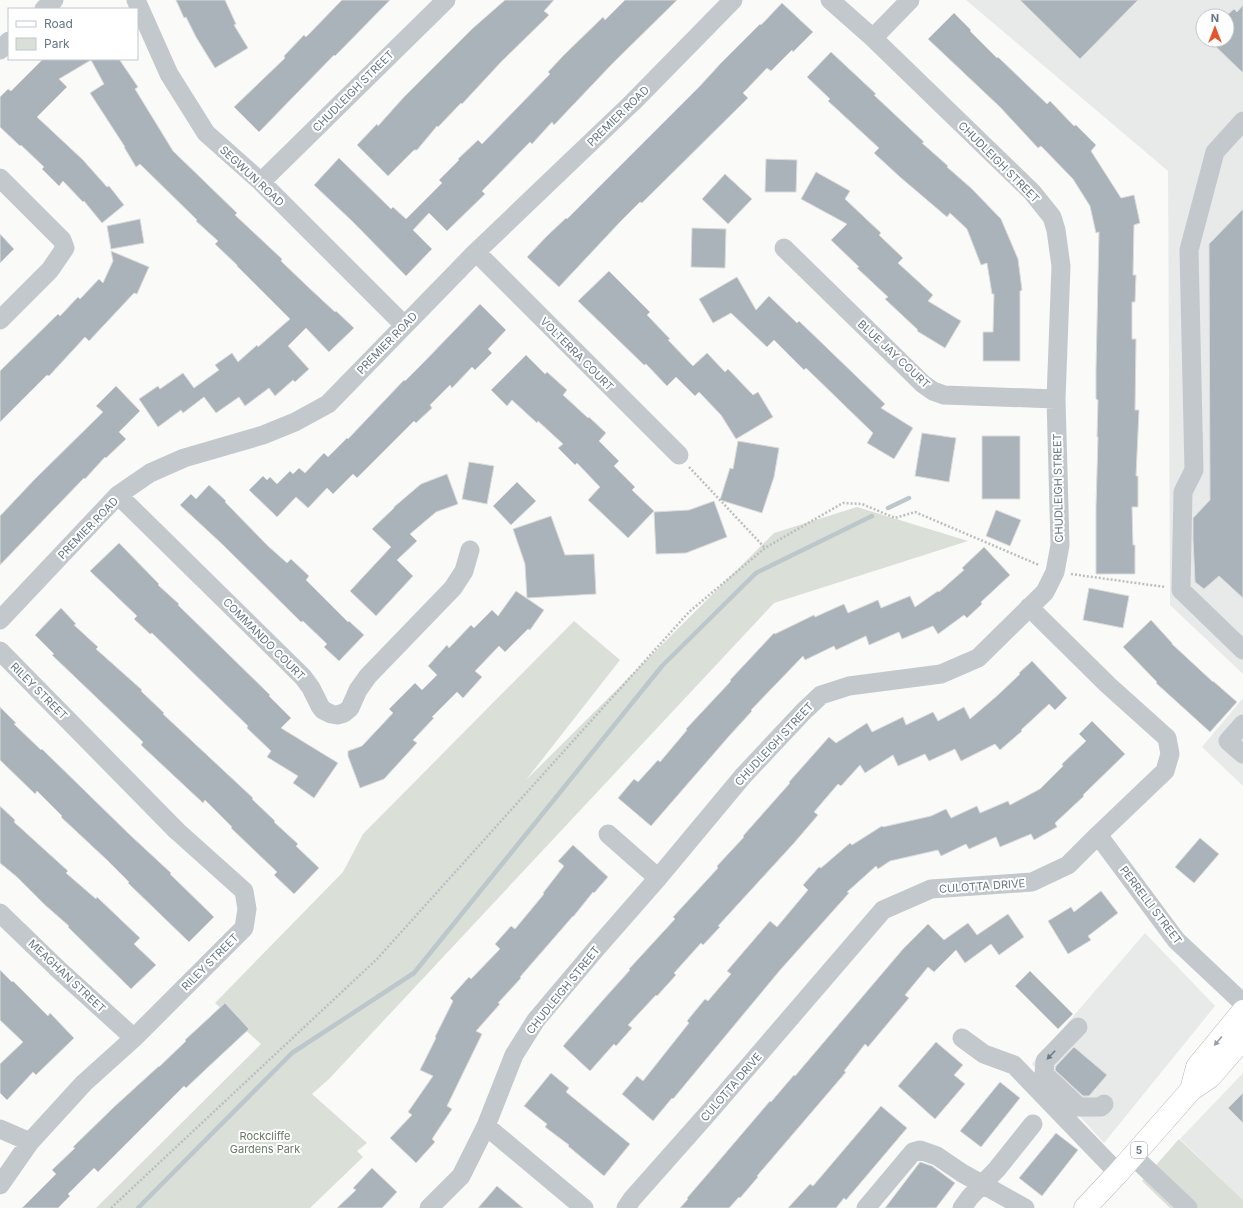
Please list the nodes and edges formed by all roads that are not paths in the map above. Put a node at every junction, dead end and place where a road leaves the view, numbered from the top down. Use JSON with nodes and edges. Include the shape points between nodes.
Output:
{"nodes":[{"id":1,"x":54,"y":0,"type":"edge"},
{"id":2,"x":136,"y":0,"type":"edge"},
{"id":3,"x":446,"y":0,"type":"edge"},
{"id":4,"x":733,"y":0,"type":"edge"},
{"id":5,"x":830,"y":0,"type":"edge"},
{"id":6,"x":910,"y":0,"type":"edge"},
{"id":7,"x":45,"y":8,"type":"edge"},
{"id":8,"x":873,"y":38,"type":"junction"},
{"id":9,"x":8,"y":42,"type":"edge"},
{"id":10,"x":0,"y":50,"type":"edge"},
{"id":11,"x":1243,"y":121,"type":"edge"},
{"id":12,"x":0,"y":178,"type":"edge"},
{"id":13,"x":261,"y":182,"type":"junction"},
{"id":14,"x":784,"y":248,"type":"dead end"},
{"id":15,"x":476,"y":252,"type":"junction"},
{"id":16,"x":0,"y":320,"type":"edge"},
{"id":17,"x":404,"y":325,"type":"junction"},
{"id":18,"x":1056,"y":399,"type":"junction"},
{"id":19,"x":679,"y":455,"type":"road end"},
{"id":20,"x":118,"y":495,"type":"junction"},
{"id":21,"x":470,"y":550,"type":"dead end"},
{"id":22,"x":1030,"y":607,"type":"junction"},
{"id":23,"x":0,"y":620,"type":"edge"},
{"id":24,"x":1243,"y":650,"type":"edge"},
{"id":25,"x":0,"y":651,"type":"edge"},
{"id":26,"x":1243,"y":724,"type":"edge"},
{"id":27,"x":1243,"y":754,"type":"edge"},
{"id":28,"x":608,"y":834,"type":"dead end"},
{"id":29,"x":1098,"y":835,"type":"junction"},
{"id":30,"x":658,"y":878,"type":"junction"},
{"id":31,"x":0,"y":913,"type":"edge"},
{"id":32,"x":1243,"y":1003,"type":"edge"},
{"id":33,"x":1243,"y":1011,"type":"edge"},
{"id":34,"x":1078,"y":1027,"type":"dead end"},
{"id":35,"x":134,"y":1038,"type":"junction"},
{"id":36,"x":962,"y":1038,"type":"dead end"},
{"id":37,"x":1243,"y":1039,"type":"edge"},
{"id":38,"x":1191,"y":1090,"type":"junction"},
{"id":39,"x":1104,"y":1104,"type":"dead end"},
{"id":40,"x":1034,"y":1124,"type":"dead end"},
{"id":41,"x":486,"y":1126,"type":"junction"},
{"id":42,"x":0,"y":1129,"type":"edge"},
{"id":43,"x":30,"y":1142,"type":"junction"},
{"id":44,"x":1133,"y":1156,"type":"junction"},
{"id":45,"x":1118,"y":1173,"type":"junction"},
{"id":46,"x":982,"y":1184,"type":"junction"},
{"id":47,"x":0,"y":1185,"type":"edge"},
{"id":48,"x":429,"y":1208,"type":"edge"},
{"id":49,"x":584,"y":1208,"type":"edge"},
{"id":50,"x":626,"y":1208,"type":"edge"},
{"id":51,"x":866,"y":1208,"type":"edge"},
{"id":52,"x":962,"y":1208,"type":"edge"},
{"id":53,"x":1025,"y":1208,"type":"edge"},
{"id":54,"x":1085,"y":1208,"type":"edge"},
{"id":55,"x":1188,"y":1208,"type":"edge"}],
"edges":[{"from":1,"to":7,"type":"street"},
{"from":2,"to":13,"type":"street","name":"SEGWUN ROAD","via":[[169,74],[206,133]]},
{"from":3,"to":13,"type":"street","name":"CHUDLEIGH STREET"},
{"from":4,"to":15,"type":"street","name":"PREMIER ROAD","via":[[633,102]]},
{"from":5,"to":8,"type":"street","name":"CHUDLEIGH STREET"},
{"from":6,"to":8,"type":"street"},
{"from":8,"to":18,"type":"street","name":"CHUDLEIGH STREET","via":[[1032,192],[1052,217],[1061,266]]},
{"from":9,"to":10,"type":"street"},
{"from":11,"to":24,"type":"street","via":[[1215,152],[1189,250],[1194,470],[1184,492],[1181,590]]},
{"from":12,"to":16,"type":"street","via":[[62,240],[64,248],[50,270]]},
{"from":13,"to":17,"type":"street","name":"SEGWUN ROAD"},
{"from":14,"to":18,"type":"street","name":"BLUE JAY COURT","via":[[933,391],[944,395]]},
{"from":15,"to":17,"type":"street","name":"PREMIER ROAD"},
{"from":15,"to":19,"type":"street","name":"VOLTERRA COURT"},
{"from":17,"to":20,"type":"street","name":"PREMIER ROAD","via":[[328,404],[295,422],[263,435],[184,458],[150,474]]},
{"from":18,"to":22,"type":"street","name":"CHUDLEIGH STREET","via":[[1060,545],[1055,572],[1045,592]]},
{"from":20,"to":21,"type":"street","name":"COMMANDO COURT","via":[[296,670],[311,688],[320,706],[332,714],[340,714],[350,708],[368,676],[453,588],[464,571]]},
{"from":20,"to":23,"type":"street","name":"PREMIER ROAD"},
{"from":22,"to":29,"type":"street","name":"CULOTTA DRIVE","via":[[1108,685],[1167,738],[1170,754],[1165,771]]},
{"from":22,"to":30,"type":"street","name":"CHUDLEIGH STREET","via":[[978,658],[942,674],[849,686],[821,695],[743,776]]},
{"from":25,"to":35,"type":"street","name":"RILEY STREET","via":[[177,830],[244,891],[247,908],[244,928]]},
{"from":26,"to":27,"type":"street","via":[[1228,741]]},
{"from":28,"to":30,"type":"street"},
{"from":29,"to":32,"type":"street","name":"PERRELLI STREET","via":[[1176,940]]},
{"from":29,"to":50,"type":"street","name":"CULOTTA DRIVE","via":[[1068,865],[1032,882],[931,889],[883,910]]},
{"from":30,"to":41,"type":"street","name":"CHUDLEIGH STREET","via":[[536,1020],[514,1055]]},
{"from":31,"to":35,"type":"street","name":"MEAGHAN STREET"},
{"from":33,"to":38,"type":"main road","number":"5","one_way":true,"via":[[1197,1067]]},
{"from":34,"to":39,"type":"street","one_way":true,"via":[[1045,1061],[1044,1074],[1079,1107],[1101,1107]]},
{"from":35,"to":43,"type":"street","name":"RILEY STREET","via":[[84,1083]]},
{"from":36,"to":45,"type":"street","via":[[984,1054],[1014,1065]]},
{"from":37,"to":38,"type":"main road","number":"5","via":[[1210,1077]]},
{"from":38,"to":44,"type":"main road","number":"5"},
{"from":40,"to":46,"type":"street"},
{"from":41,"to":48,"type":"street","name":"CHUDLEIGH STREET","via":[[461,1176]]},
{"from":41,"to":49,"type":"street"},
{"from":42,"to":43,"type":"street"},
{"from":43,"to":47,"type":"street","name":"RILEY STREET"},
{"from":44,"to":45,"type":"main road","number":"5"},
{"from":44,"to":55,"type":"street"},
{"from":45,"to":54,"type":"main road","number":"5"},
{"from":46,"to":51,"type":"street","via":[[938,1156],[920,1150],[913,1152]]},
{"from":46,"to":52,"type":"street"},
{"from":46,"to":53,"type":"street"}]}
